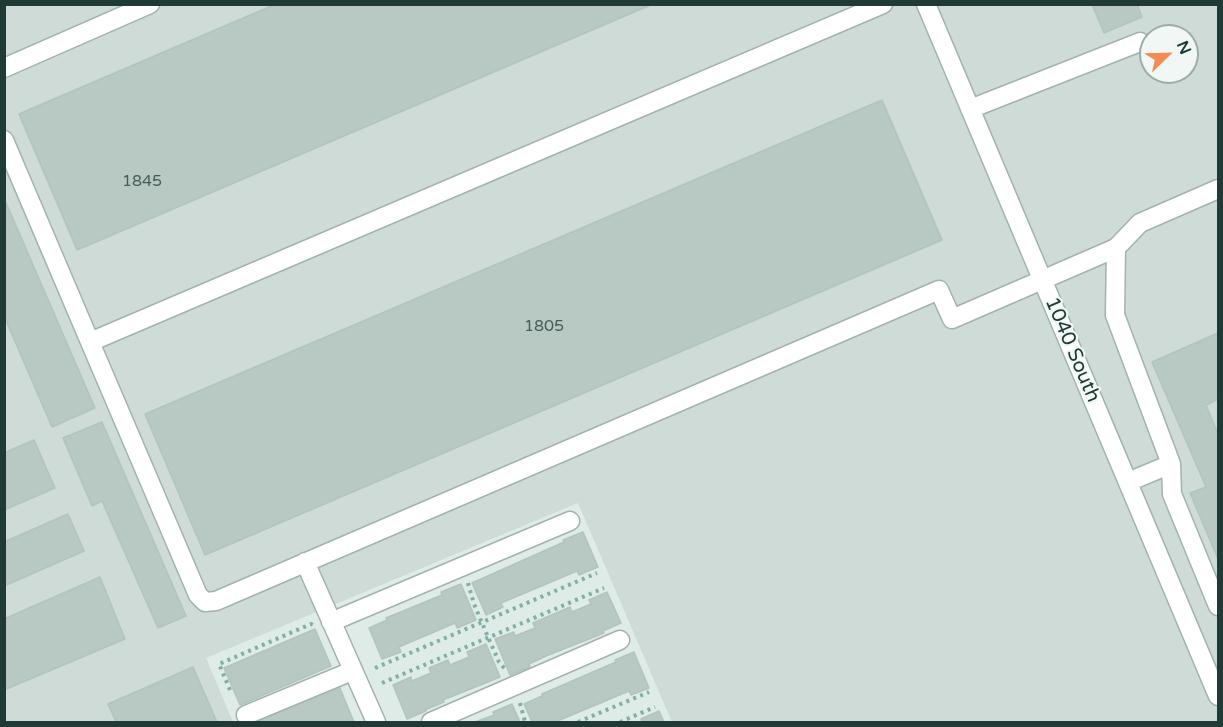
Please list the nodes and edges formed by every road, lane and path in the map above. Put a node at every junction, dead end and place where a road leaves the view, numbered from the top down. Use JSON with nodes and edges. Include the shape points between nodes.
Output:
{"nodes":[{"id":1,"x":150,"y":4,"type":"edge"},
{"id":2,"x":883,"y":4,"type":"edge"},
{"id":3,"x":926,"y":4,"type":"edge"},
{"id":4,"x":1139,"y":42,"type":"edge"},
{"id":5,"x":4,"y":68,"type":"edge"},
{"id":6,"x":970,"y":110,"type":"junction"},
{"id":7,"x":4,"y":140,"type":"edge"},
{"id":8,"x":1218,"y":189,"type":"edge"},
{"id":9,"x":1116,"y":249,"type":"junction"},
{"id":10,"x":1043,"y":280,"type":"junction"},
{"id":11,"x":90,"y":342,"type":"junction"},
{"id":12,"x":1171,"y":464,"type":"junction"},
{"id":13,"x":1128,"y":482,"type":"junction"},
{"id":14,"x":570,"y":521,"type":"dead end"},
{"id":15,"x":305,"y":562,"type":"junction"},
{"id":16,"x":461,"y":567,"type":"junction"},
{"id":17,"x":597,"y":573,"type":"dead end"},
{"id":18,"x":604,"y":588,"type":"dead end"},
{"id":19,"x":1218,"y":606,"type":"edge"},
{"id":20,"x":482,"y":622,"type":"junction"},
{"id":21,"x":325,"y":624,"type":"junction"},
{"id":22,"x":488,"y":637,"type":"junction"},
{"id":23,"x":620,"y":640,"type":"dead end"},
{"id":24,"x":375,"y":668,"type":"dead end"},
{"id":25,"x":352,"y":670,"type":"junction"},
{"id":26,"x":382,"y":683,"type":"dead end"},
{"id":27,"x":513,"y":687,"type":"junction"},
{"id":28,"x":230,"y":690,"type":"dead end"},
{"id":29,"x":649,"y":692,"type":"dead end"},
{"id":30,"x":1218,"y":696,"type":"edge"},
{"id":31,"x":655,"y":707,"type":"dead end"},
{"id":32,"x":246,"y":715,"type":"dead end"},
{"id":33,"x":376,"y":723,"type":"edge"},
{"id":34,"x":431,"y":723,"type":"edge"},
{"id":35,"x":525,"y":723,"type":"edge"},
{"id":36,"x":578,"y":723,"type":"edge"},
{"id":37,"x":620,"y":723,"type":"edge"}],
"edges":[{"from":1,"to":5,"type":"street"},
{"from":2,"to":11,"type":"street"},
{"from":3,"to":6,"type":"street","name":"1040 South"},
{"from":4,"to":6,"type":"street"},
{"from":6,"to":10,"type":"street","name":"1040 South"},
{"from":7,"to":11,"type":"street"},
{"from":8,"to":9,"type":"street","via":[[1140,224]]},
{"from":9,"to":10,"type":"street"},
{"from":9,"to":12,"type":"street","via":[[1114,315]]},
{"from":10,"to":13,"type":"street","name":"1040 South"},
{"from":10,"to":15,"type":"street","via":[[952,319],[939,290]]},
{"from":11,"to":15,"type":"street","via":[[198,595],[205,602],[216,601]]},
{"from":12,"to":13,"type":"street"},
{"from":12,"to":19,"type":"street","via":[[1172,494]]},
{"from":13,"to":30,"type":"street","name":"1040 South"},
{"from":14,"to":16,"type":"street"},
{"from":15,"to":21,"type":"street"},
{"from":16,"to":20,"type":"path"},
{"from":16,"to":21,"type":"street"},
{"from":17,"to":20,"type":"path"},
{"from":18,"to":22,"type":"path"},
{"from":20,"to":22,"type":"path"},
{"from":20,"to":24,"type":"path"},
{"from":21,"to":25,"type":"street"},
{"from":21,"to":28,"type":"path","via":[[311,624],[219,664]]},
{"from":22,"to":26,"type":"path"},
{"from":22,"to":27,"type":"path"},
{"from":23,"to":27,"type":"street"},
{"from":25,"to":32,"type":"street"},
{"from":25,"to":33,"type":"street"},
{"from":27,"to":34,"type":"street"},
{"from":27,"to":35,"type":"path"},
{"from":29,"to":36,"type":"path"},
{"from":31,"to":37,"type":"path"}]}
